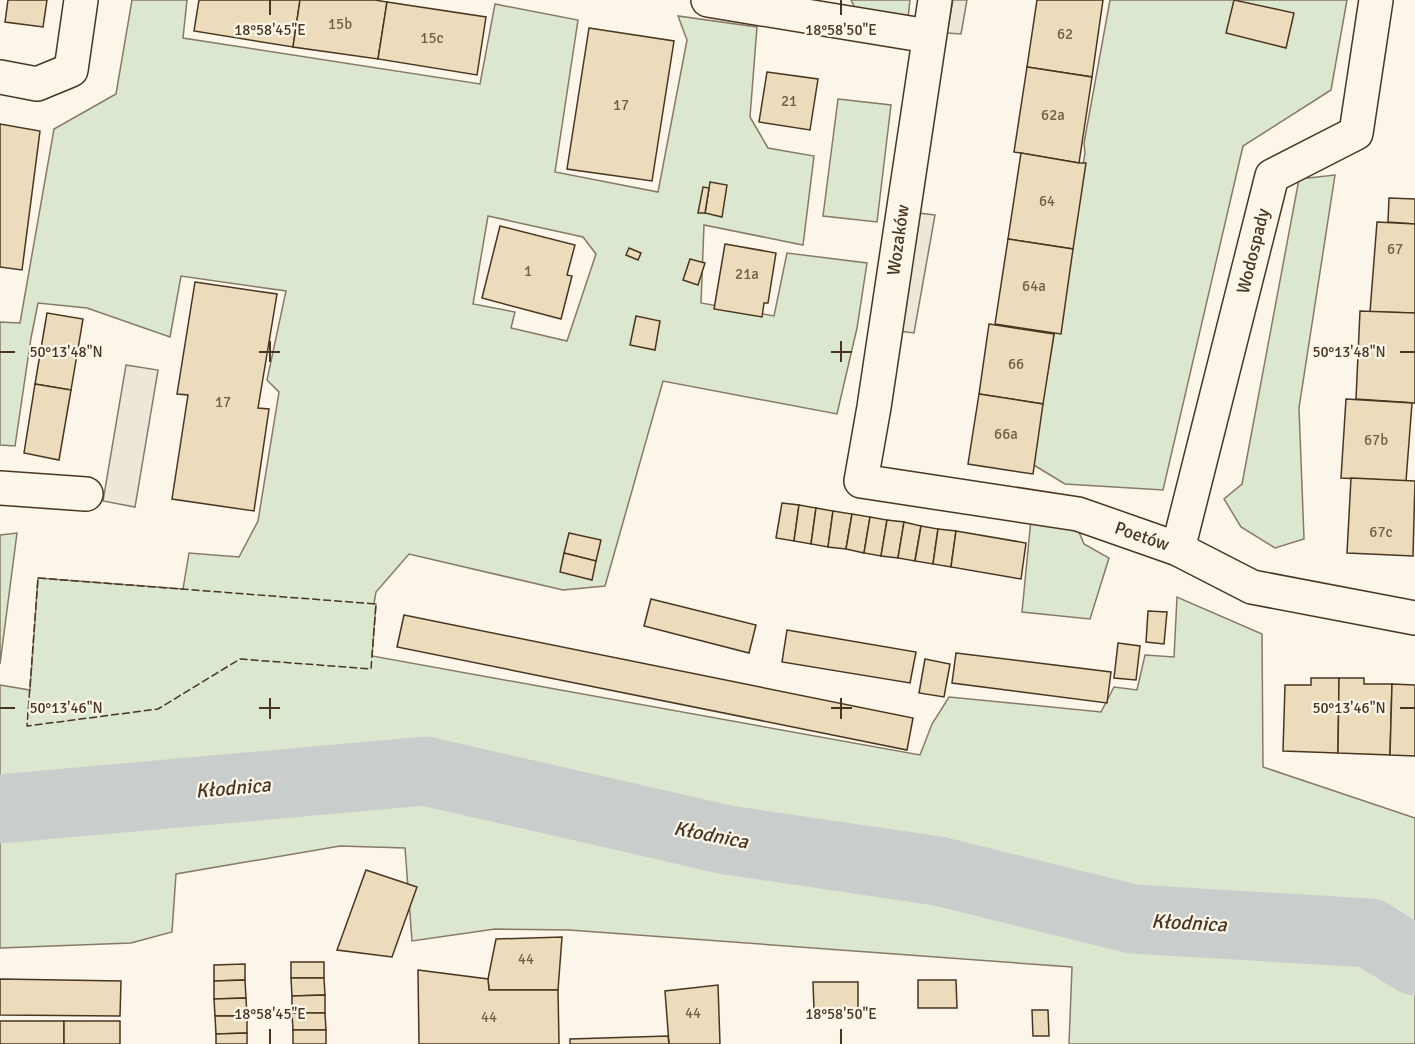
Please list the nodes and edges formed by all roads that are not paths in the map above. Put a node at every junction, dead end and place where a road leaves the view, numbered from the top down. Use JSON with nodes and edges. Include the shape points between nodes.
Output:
{"nodes":[{"id":1,"x":81,"y":0,"type":"edge"},
{"id":2,"x":708,"y":0,"type":"edge"},
{"id":3,"x":935,"y":0,"type":"edge"},
{"id":4,"x":1376,"y":0,"type":"edge"},
{"id":5,"x":928,"y":36,"type":"junction"},
{"id":6,"x":0,"y":77,"type":"edge"},
{"id":7,"x":861,"y":481,"type":"joint"},
{"id":8,"x":0,"y":488,"type":"edge"},
{"id":9,"x":86,"y":494,"type":"dead end"},
{"id":10,"x":1178,"y":549,"type":"junction"},
{"id":11,"x":1415,"y":618,"type":"edge"}],
"edges":[{"from":1,"to":6,"type":"street","via":[[71,70],[37,84]]},
{"from":2,"to":5,"type":"street"},
{"from":3,"to":5,"type":"street","name":"Wozaków"},
{"from":4,"to":10,"type":"street","name":"Wodospady","via":[[1356,133],[1272,176]]},
{"from":5,"to":7,"type":"street","name":"Wozaków"},
{"from":7,"to":10,"type":"street","name":"Poetów","via":[[1078,514]]},
{"from":8,"to":9,"type":"street"},
{"from":10,"to":11,"type":"street","name":"Poetów","via":[[1252,587]]}]}
